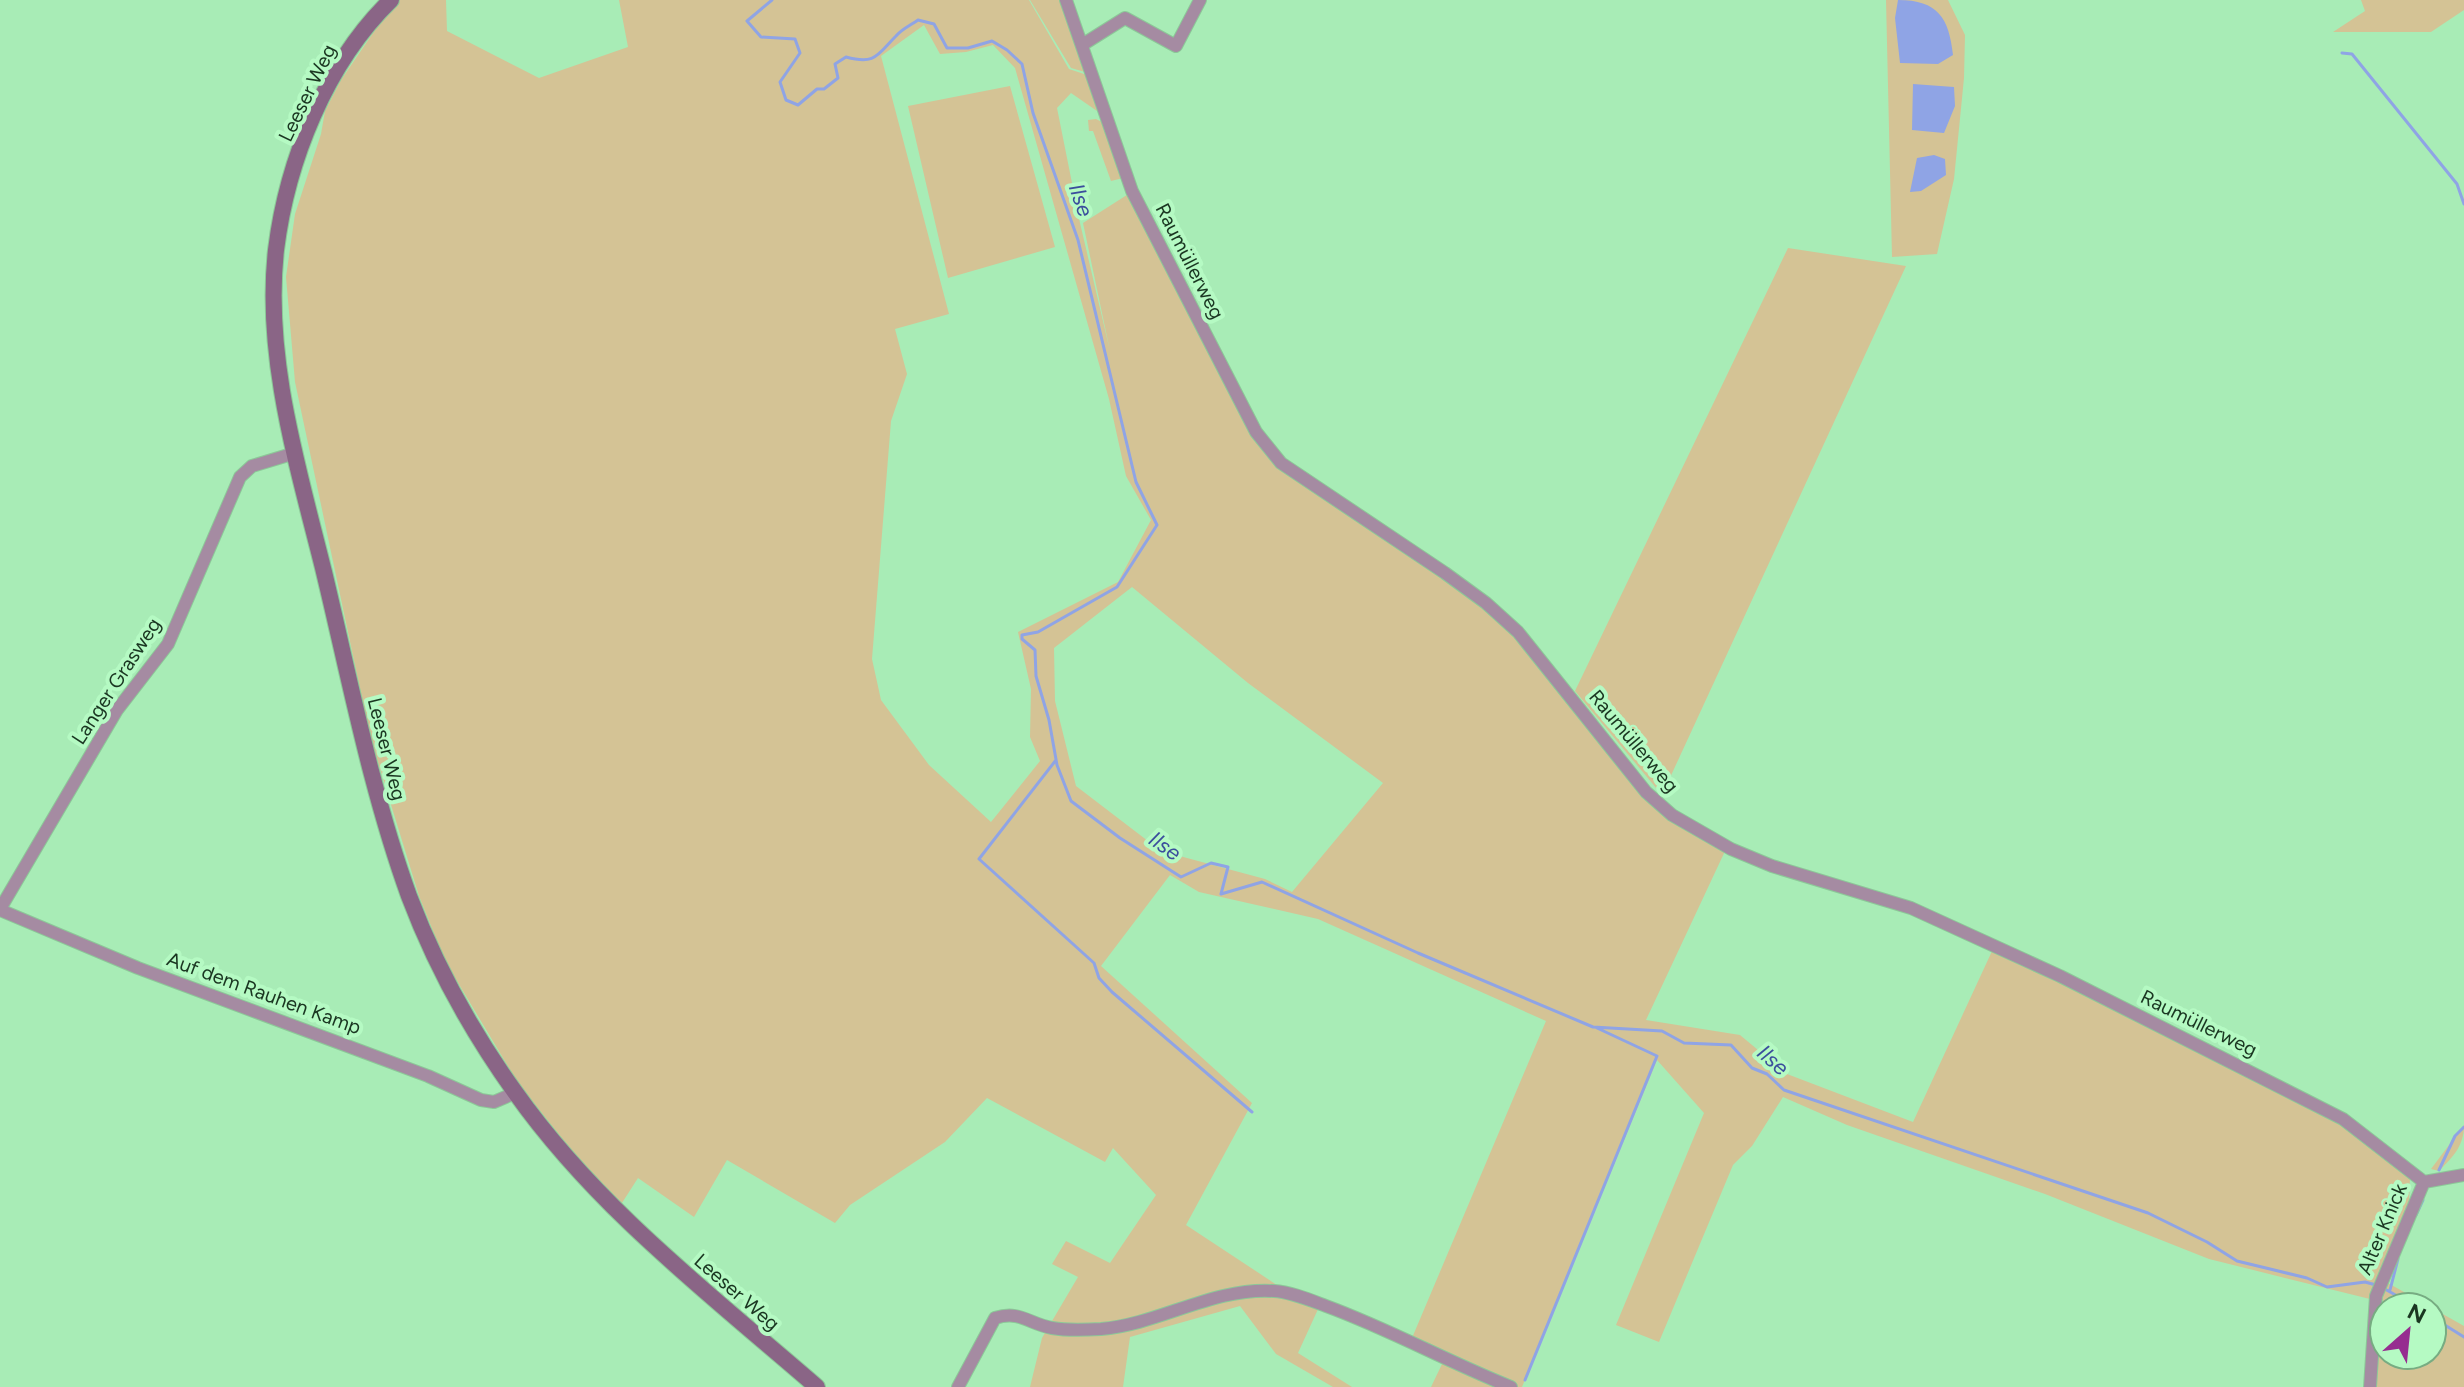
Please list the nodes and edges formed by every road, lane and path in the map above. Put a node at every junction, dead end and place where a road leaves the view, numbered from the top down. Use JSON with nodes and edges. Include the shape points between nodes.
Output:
{"nodes":[{"id":1,"x":391,"y":0,"type":"edge"},
{"id":2,"x":1066,"y":0,"type":"edge"},
{"id":3,"x":1200,"y":0,"type":"edge"},
{"id":4,"x":1082,"y":45,"type":"junction"},
{"id":5,"x":295,"y":453,"type":"junction"},
{"id":6,"x":0,"y":910,"type":"edge"},
{"id":7,"x":515,"y":1093,"type":"junction"},
{"id":8,"x":2464,"y":1175,"type":"edge"},
{"id":9,"x":2424,"y":1182,"type":"junction"},
{"id":10,"x":817,"y":1387,"type":"edge"},
{"id":11,"x":958,"y":1387,"type":"edge"},
{"id":12,"x":1511,"y":1387,"type":"edge"},
{"id":13,"x":2370,"y":1387,"type":"edge"}],
"edges":[{"from":1,"to":5,"type":"street","name":"Leeser Weg","via":[[334,76],[287,188],[276,249],[274,310],[277,358]]},
{"from":2,"to":4,"type":"street","name":"Raumüllerweg"},
{"from":3,"to":4,"type":"street","via":[[1176,46],[1125,18]]},
{"from":4,"to":9,"type":"street","name":"Raumüllerweg","via":[[1132,191],[1256,432],[1281,463],[1466,588],[1518,632],[1646,792],[1672,815],[1731,849],[1911,908],[2060,976],[2343,1119]]},
{"from":5,"to":6,"type":"street","name":"Langer Grasweg","via":[[252,466],[240,477],[168,644],[117,710]]},
{"from":5,"to":7,"type":"street","name":"Leeser Weg","via":[[384,818],[410,898],[468,1020]]},
{"from":6,"to":7,"type":"street","name":"Auf dem Rauhen Kamp","via":[[481,1100],[494,1102]]},
{"from":7,"to":10,"type":"street","name":"Leeser Weg","via":[[621,1215]]},
{"from":8,"to":9,"type":"street"},
{"from":9,"to":13,"type":"street","name":"Alter Knick","via":[[2376,1296]]},
{"from":11,"to":12,"type":"street","via":[[995,1318],[1010,1313],[1077,1331],[1109,1328],[1190,1303],[1273,1291],[1364,1320]]}]}
